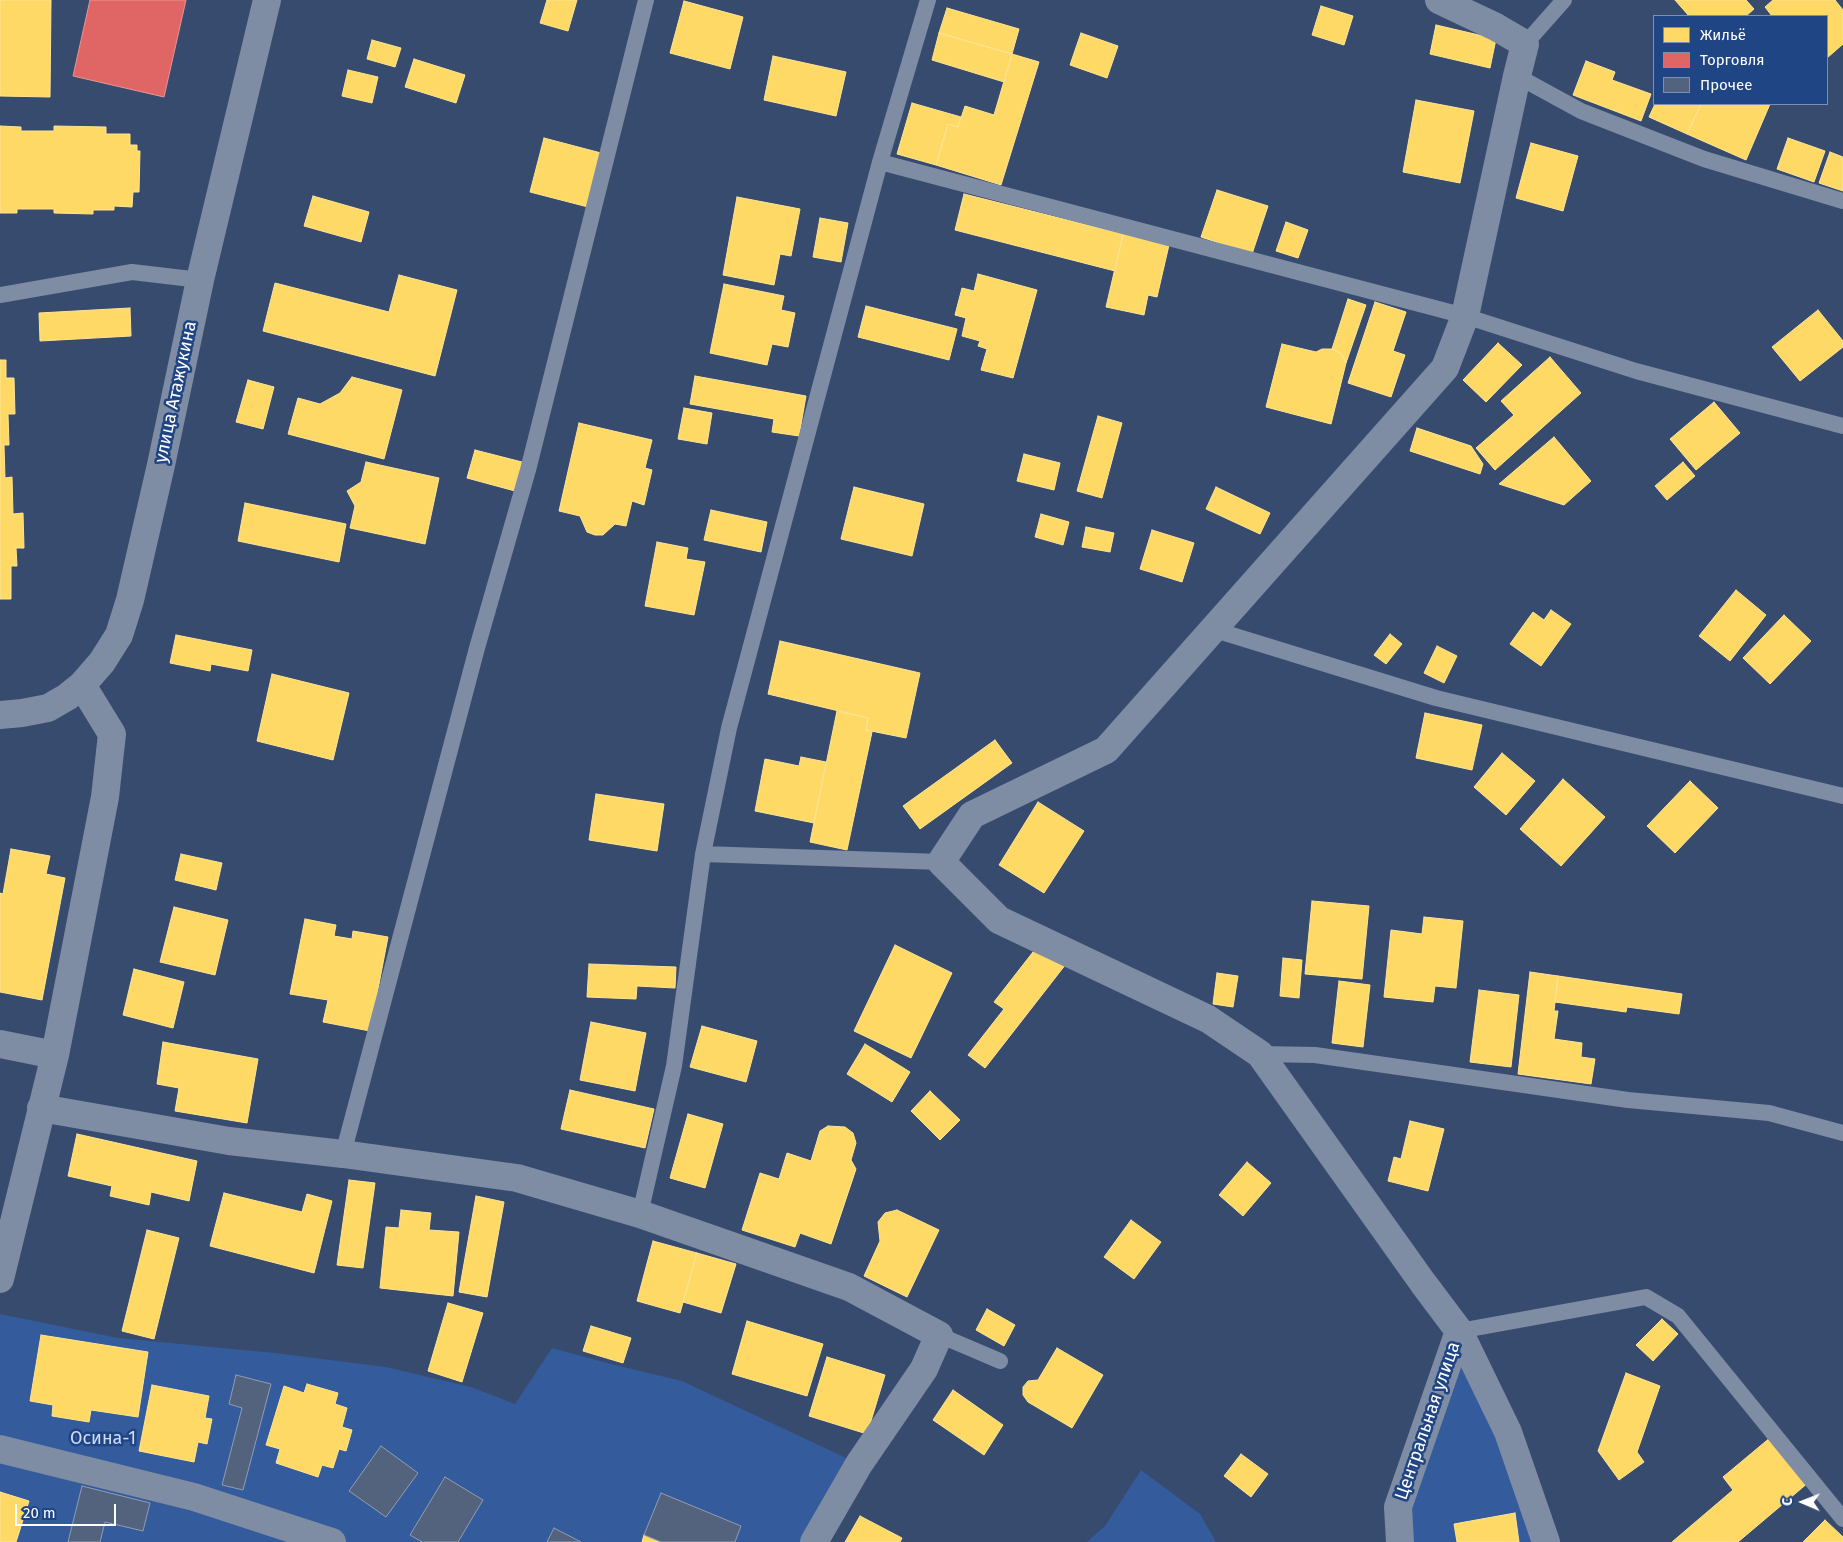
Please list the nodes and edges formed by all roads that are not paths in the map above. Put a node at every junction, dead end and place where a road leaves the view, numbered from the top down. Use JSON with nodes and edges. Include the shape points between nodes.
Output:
{"nodes":[{"id":1,"x":267,"y":0,"type":"edge"},
{"id":2,"x":646,"y":0,"type":"edge"},
{"id":3,"x":928,"y":0,"type":"edge"},
{"id":4,"x":1438,"y":0,"type":"edge"},
{"id":5,"x":1564,"y":0,"type":"edge"},
{"id":6,"x":1525,"y":44,"type":"junction"},
{"id":7,"x":1516,"y":76,"type":"junction"},
{"id":8,"x":880,"y":162,"type":"junction"},
{"id":9,"x":1843,"y":201,"type":"edge"},
{"id":10,"x":200,"y":280,"type":"junction"},
{"id":11,"x":0,"y":295,"type":"edge"},
{"id":12,"x":1465,"y":316,"type":"junction"},
{"id":13,"x":1843,"y":426,"type":"edge"},
{"id":14,"x":1212,"y":629,"type":"junction"},
{"id":15,"x":82,"y":686,"type":"junction"},
{"id":16,"x":0,"y":714,"type":"edge"},
{"id":17,"x":1843,"y":796,"type":"edge"},
{"id":18,"x":703,"y":854,"type":"junction"},
{"id":19,"x":941,"y":862,"type":"junction"},
{"id":20,"x":0,"y":1044,"type":"edge"},
{"id":21,"x":1260,"y":1054,"type":"junction"},
{"id":22,"x":55,"y":1055,"type":"junction"},
{"id":23,"x":41,"y":1108,"type":"junction"},
{"id":24,"x":1843,"y":1133,"type":"edge"},
{"id":25,"x":343,"y":1154,"type":"junction"},
{"id":26,"x":640,"y":1214,"type":"junction"},
{"id":27,"x":0,"y":1279,"type":"edge"},
{"id":28,"x":1459,"y":1331,"type":"junction"},
{"id":29,"x":939,"y":1335,"type":"junction"},
{"id":30,"x":1000,"y":1361,"type":"dead end"},
{"id":31,"x":0,"y":1449,"type":"edge"},
{"id":32,"x":1843,"y":1519,"type":"edge"},
{"id":33,"x":332,"y":1542,"type":"edge"},
{"id":34,"x":814,"y":1542,"type":"edge"},
{"id":35,"x":1400,"y":1542,"type":"edge"},
{"id":36,"x":1546,"y":1542,"type":"edge"}],
"edges":[{"from":1,"to":10,"type":"street","name":"улица Атажукина"},
{"from":2,"to":25,"type":"lane","via":[[528,470]]},
{"from":3,"to":8,"type":"lane"},
{"from":4,"to":6,"type":"street"},
{"from":5,"to":6,"type":"lane"},
{"from":6,"to":7,"type":"street"},
{"from":7,"to":9,"type":"lane","via":[[1581,111],[1704,159]]},
{"from":7,"to":12,"type":"street"},
{"from":8,"to":12,"type":"lane"},
{"from":8,"to":18,"type":"lane","via":[[730,728]]},
{"from":10,"to":11,"type":"lane","via":[[132,272]]},
{"from":10,"to":15,"type":"street","name":"улица Атажукина","via":[[130,600],[119,635]]},
{"from":12,"to":13,"type":"lane","via":[[1636,371]]},
{"from":12,"to":14,"type":"street","via":[[1445,368]]},
{"from":14,"to":17,"type":"lane","via":[[1436,698]]},
{"from":14,"to":19,"type":"street","via":[[1106,750],[972,815]]},
{"from":15,"to":16,"type":"street","name":"улица Атажукина","via":[[48,708]]},
{"from":15,"to":22,"type":"street","via":[[112,734],[105,797]]},
{"from":18,"to":19,"type":"lane"},
{"from":18,"to":26,"type":"lane","via":[[674,1066]]},
{"from":19,"to":21,"type":"street","via":[[999,920],[1208,1019]]},
{"from":20,"to":22,"type":"street"},
{"from":21,"to":24,"type":"lane","via":[[1315,1054],[1628,1100],[1769,1113]]},
{"from":21,"to":28,"type":"street"},
{"from":22,"to":23,"type":"street"},
{"from":23,"to":25,"type":"street","via":[[229,1141]]},
{"from":23,"to":27,"type":"street"},
{"from":25,"to":26,"type":"street","via":[[516,1178]]},
{"from":26,"to":29,"type":"street","via":[[849,1287]]},
{"from":28,"to":32,"type":"lane","via":[[1646,1297],[1678,1316]]},
{"from":28,"to":35,"type":"street","name":"Центральная улица","via":[[1398,1507]]},
{"from":28,"to":36,"type":"street","via":[[1508,1432]]},
{"from":29,"to":30,"type":"lane"},
{"from":29,"to":34,"type":"street","via":[[924,1369],[864,1456]]},
{"from":31,"to":33,"type":"street","via":[[194,1497]]}]}
